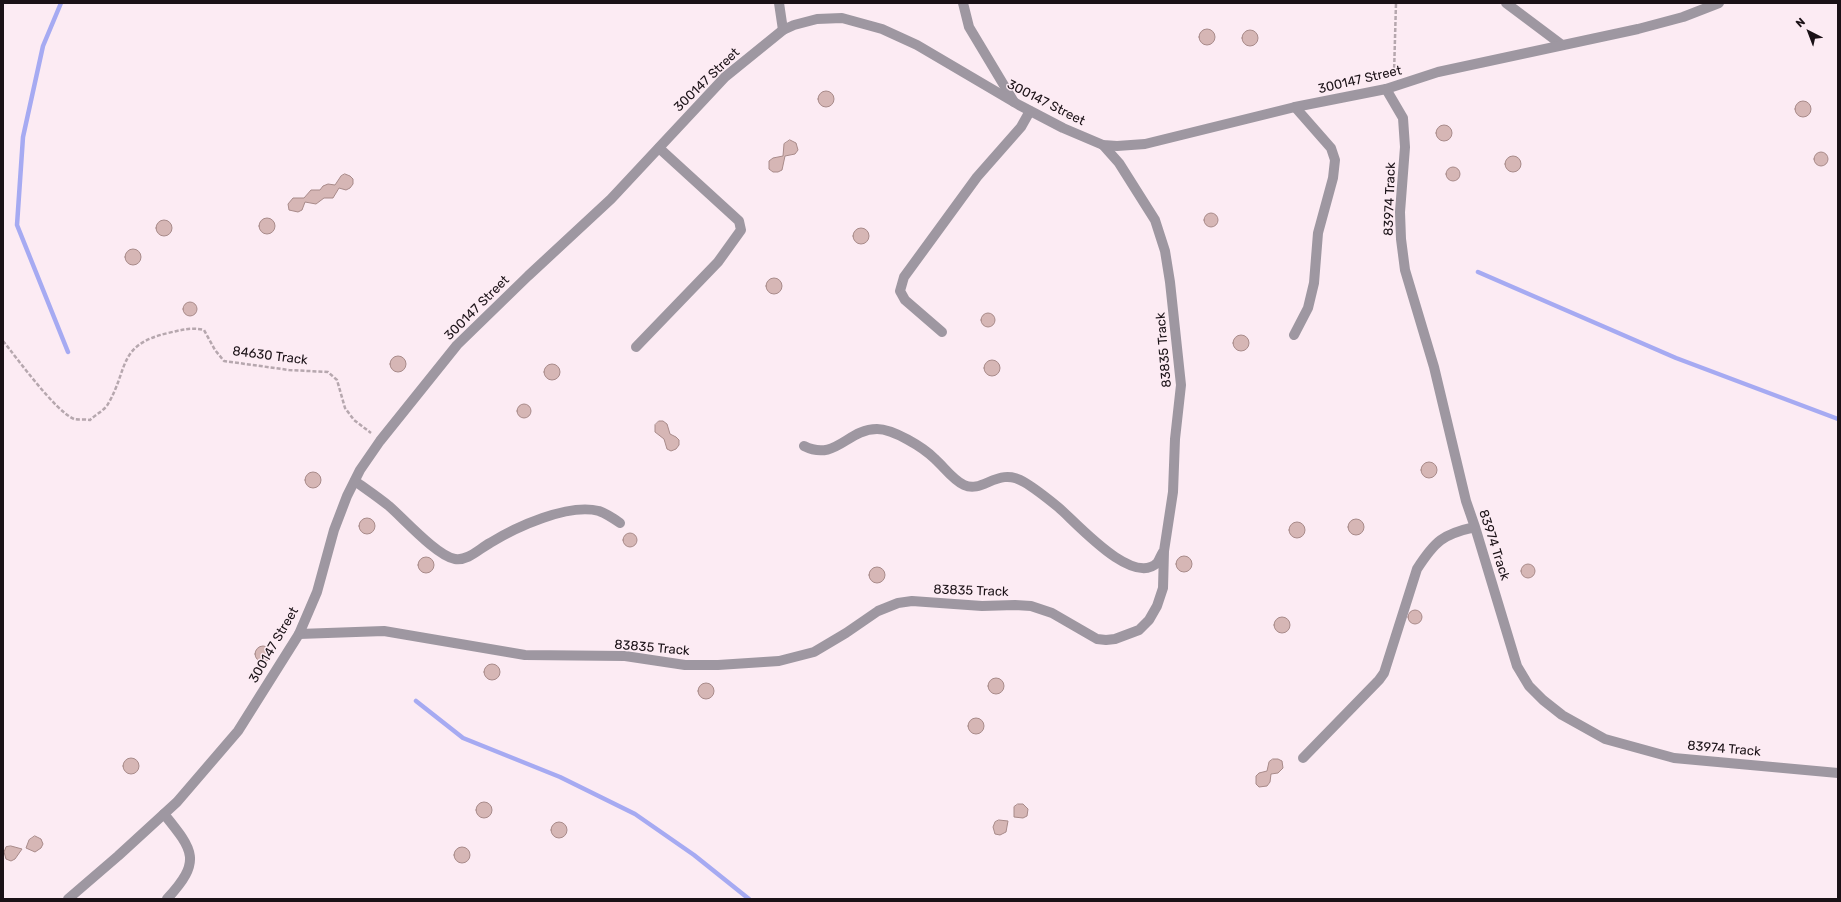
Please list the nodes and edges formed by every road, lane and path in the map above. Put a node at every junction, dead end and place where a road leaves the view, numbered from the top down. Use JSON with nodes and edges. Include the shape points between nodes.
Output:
{"nodes":[{"id":1,"x":779,"y":3,"type":"edge"},
{"id":2,"x":963,"y":3,"type":"edge"},
{"id":3,"x":1396,"y":3,"type":"edge"},
{"id":4,"x":1506,"y":3,"type":"edge"},
{"id":5,"x":1719,"y":3,"type":"edge"},
{"id":6,"x":783,"y":30,"type":"junction"},
{"id":7,"x":1562,"y":45,"type":"junction"},
{"id":8,"x":1394,"y":77,"type":"dead end"},
{"id":9,"x":1386,"y":89,"type":"junction"},
{"id":10,"x":1014,"y":102,"type":"junction"},
{"id":11,"x":1296,"y":107,"type":"junction"},
{"id":12,"x":1030,"y":111,"type":"junction"},
{"id":13,"x":1103,"y":145,"type":"junction"},
{"id":14,"x":659,"y":148,"type":"junction"},
{"id":15,"x":942,"y":332,"type":"dead end"},
{"id":16,"x":1294,"y":335,"type":"dead end"},
{"id":17,"x":3,"y":341,"type":"edge"},
{"id":18,"x":636,"y":347,"type":"dead end"},
{"id":19,"x":380,"y":441,"type":"junction"},
{"id":20,"x":804,"y":446,"type":"dead end"},
{"id":21,"x":355,"y":480,"type":"junction"},
{"id":22,"x":620,"y":523,"type":"dead end"},
{"id":23,"x":1476,"y":527,"type":"junction"},
{"id":24,"x":1164,"y":551,"type":"junction"},
{"id":25,"x":299,"y":634,"type":"junction"},
{"id":26,"x":1304,"y":758,"type":"dead end"},
{"id":27,"x":1838,"y":773,"type":"edge"},
{"id":28,"x":164,"y":814,"type":"junction"},
{"id":29,"x":68,"y":899,"type":"edge"},
{"id":30,"x":168,"y":899,"type":"edge"}],
"edges":[{"from":1,"to":6,"type":"street"},
{"from":2,"to":10,"type":"street","via":[[969,27]]},
{"from":3,"to":8,"type":"path"},
{"from":4,"to":7,"type":"street"},
{"from":5,"to":7,"type":"street","name":"300147 Street","via":[[1683,17]]},
{"from":6,"to":10,"type":"street","name":"300147 Street","via":[[817,19],[842,18],[882,29],[917,44]]},
{"from":6,"to":14,"type":"street","name":"300147 Street","via":[[726,77]]},
{"from":7,"to":9,"type":"street","name":"300147 Street","via":[[1438,72]]},
{"from":9,"to":11,"type":"street","name":"300147 Street"},
{"from":9,"to":23,"type":"street","name":"83974 Track","via":[[1403,118],[1405,147],[1400,212],[1406,270],[1434,367],[1466,501]]},
{"from":10,"to":12,"type":"street","name":"300147 Street"},
{"from":11,"to":13,"type":"street","name":"300147 Street","via":[[1145,144]]},
{"from":11,"to":16,"type":"street","via":[[1331,148],[1335,160],[1334,178],[1318,233],[1314,283],[1308,308]]},
{"from":12,"to":13,"type":"street","name":"300147 Street"},
{"from":12,"to":15,"type":"street","via":[[1013,138],[977,177],[904,278],[900,291],[905,300]]},
{"from":13,"to":24,"type":"street","name":"83835 Track","via":[[1119,163],[1155,220],[1165,251],[1170,282],[1181,385],[1173,492]]},
{"from":14,"to":18,"type":"street","via":[[739,222],[740,230],[718,262]]},
{"from":14,"to":19,"type":"street","name":"300147 Street","via":[[611,199],[456,345]]},
{"from":17,"to":19,"type":"path","name":"84630 Track","via":[[58,406],[74,419],[90,420],[108,405],[123,364],[135,346],[162,334],[193,327],[204,330],[224,360],[290,370],[328,372],[337,380],[345,408],[354,420]]},
{"from":19,"to":21,"type":"street","name":"300147 Street"},
{"from":20,"to":24,"type":"street","via":[[828,451],[862,432],[885,430],[919,446],[962,485],[973,487],[1005,476],[1023,481],[1059,507],[1116,558],[1131,565],[1147,567],[1156,563]]},
{"from":21,"to":22,"type":"street","via":[[441,552],[456,559],[471,556],[501,536],[556,514],[578,510],[597,511],[608,514]]},
{"from":21,"to":25,"type":"street","name":"300147 Street","via":[[334,530],[317,592]]},
{"from":23,"to":26,"type":"street","via":[[1458,530],[1445,536],[1425,556],[1417,569],[1384,672]]},
{"from":23,"to":27,"type":"street","name":"83974 Track","via":[[1517,666],[1529,686],[1562,714],[1604,739],[1674,758]]},
{"from":24,"to":25,"type":"street","name":"83835 Track","via":[[1163,588],[1149,620],[1139,630],[1106,640],[1097,638],[1052,613],[1031,606],[982,606],[912,601],[898,603],[878,611],[814,652],[780,661],[718,665],[685,665],[625,656],[524,655],[384,631]]},
{"from":25,"to":28,"type":"street","name":"300147 Street","via":[[238,731]]},
{"from":28,"to":29,"type":"street","name":"300147 Street"},
{"from":28,"to":30,"type":"street","via":[[185,841],[191,862],[180,884]]}]}
